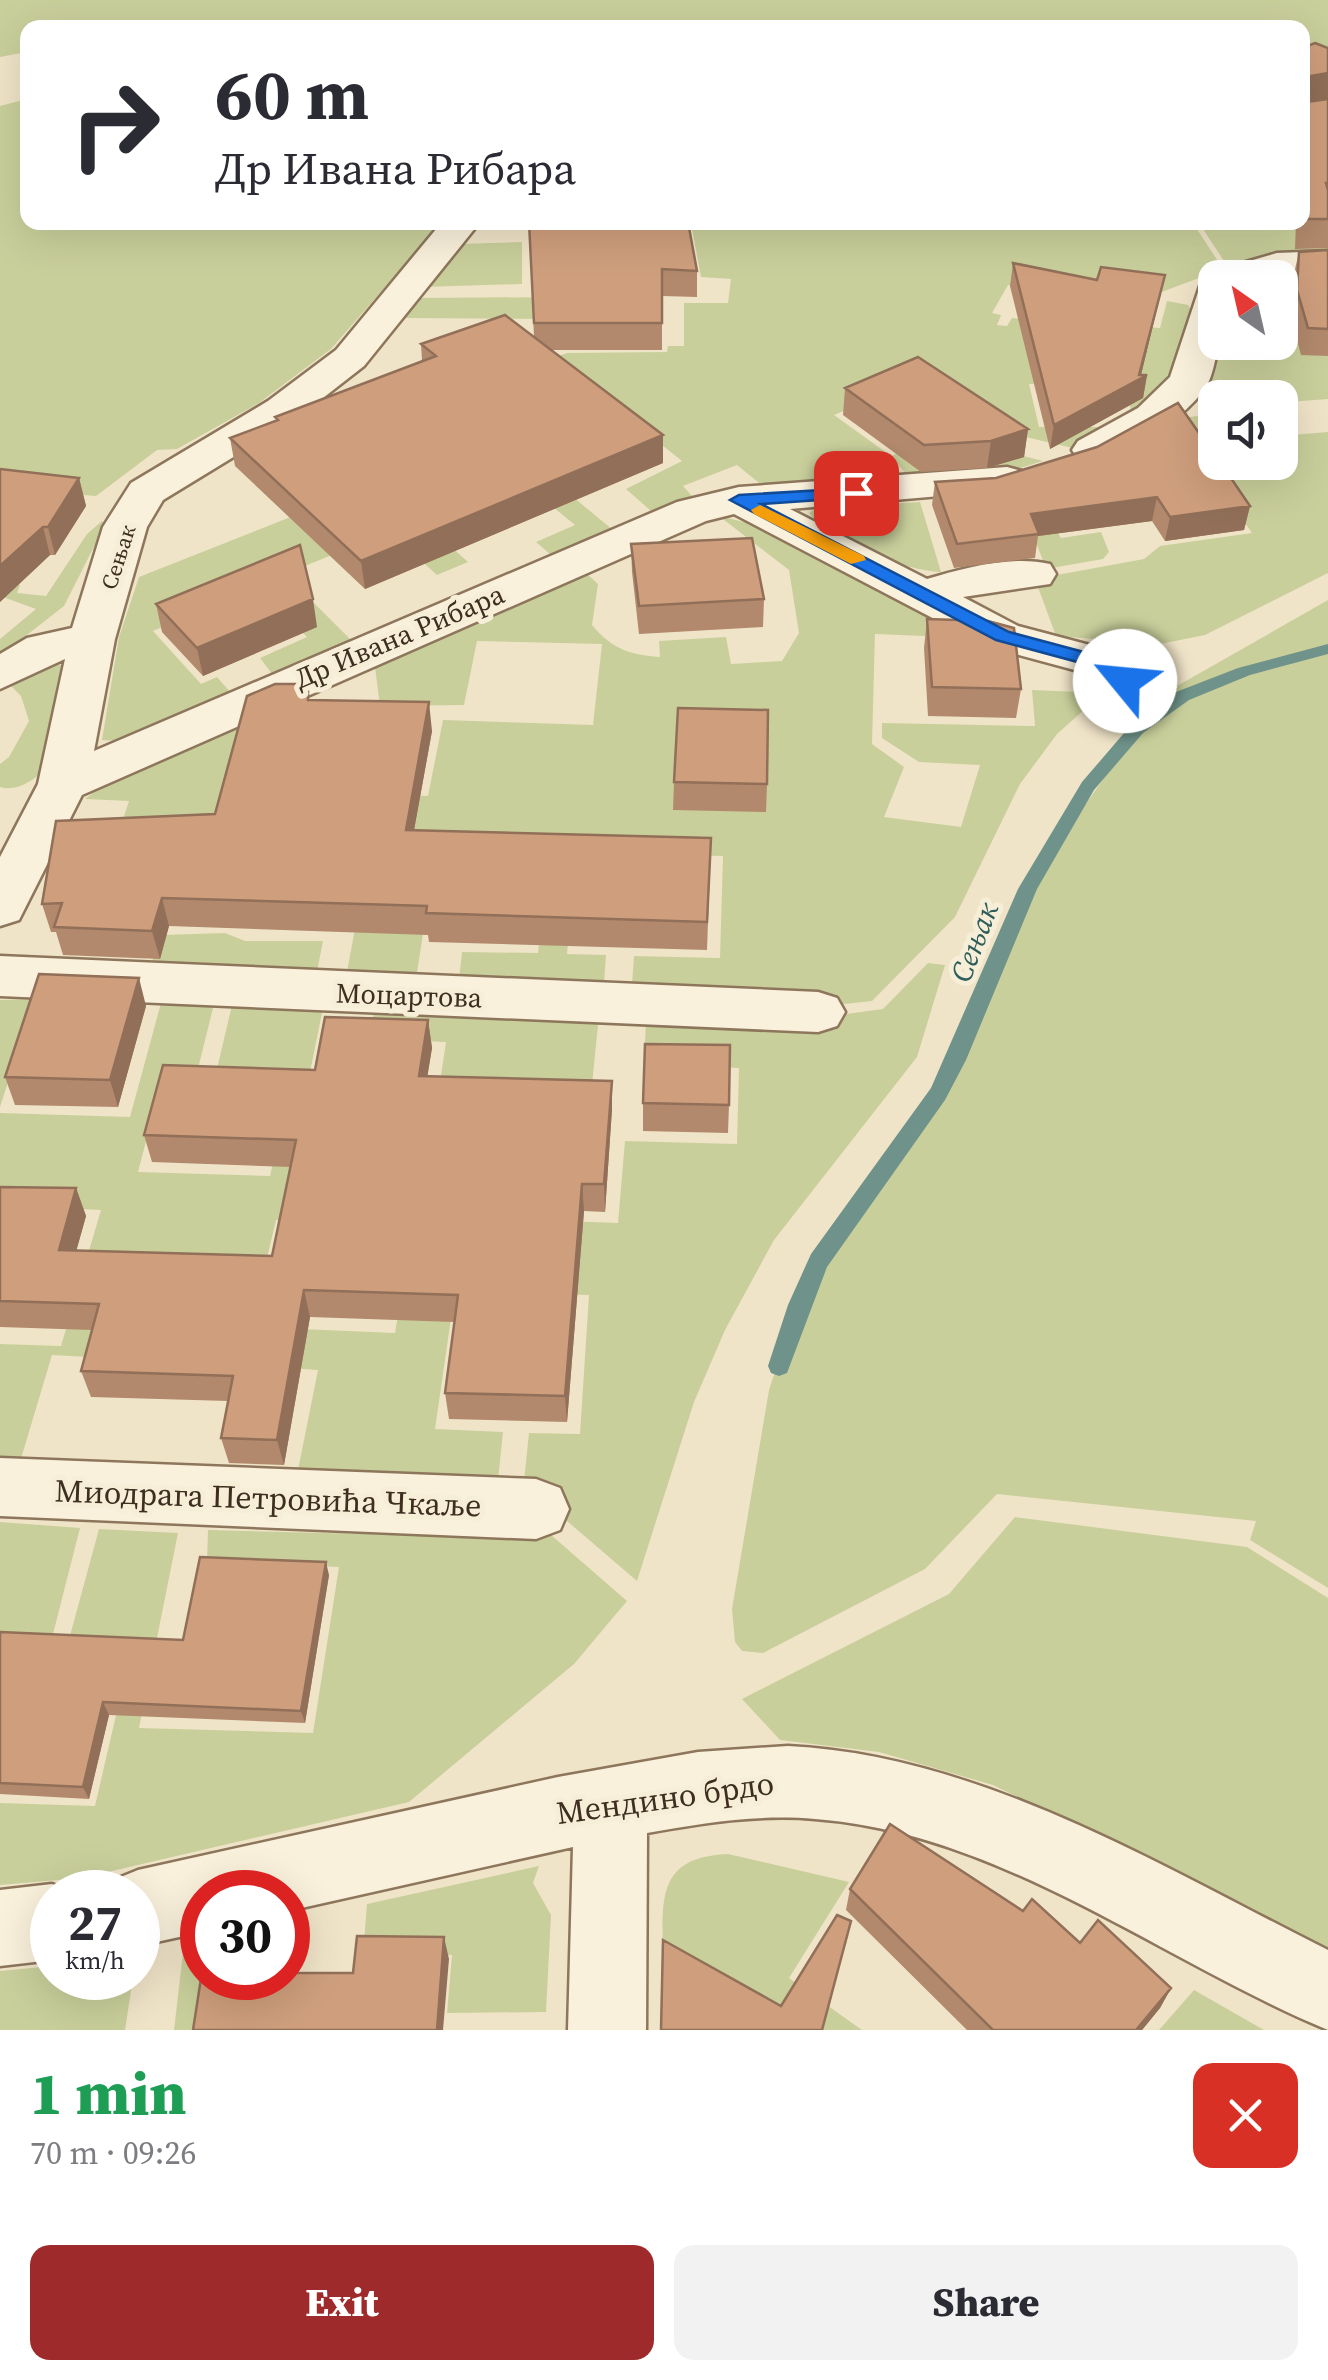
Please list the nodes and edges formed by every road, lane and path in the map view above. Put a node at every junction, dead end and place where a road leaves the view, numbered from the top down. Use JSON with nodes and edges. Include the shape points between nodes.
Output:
{"nodes":[{"id":1,"x":455,"y":230,"type":"edge"},
{"id":2,"x":1328,"y":262,"type":"edge"},
{"id":3,"x":1298,"y":265,"type":"edge"},
{"id":4,"x":1198,"y":349,"type":"edge"},
{"id":5,"x":739,"y":500,"type":"junction"},
{"id":6,"x":1034,"y":574,"type":"dead end"},
{"id":7,"x":923,"y":594,"type":"junction"},
{"id":8,"x":92,"y":639,"type":"junction"},
{"id":9,"x":0,"y":674,"type":"edge"},
{"id":10,"x":1115,"y":701,"type":"dead end"},
{"id":11,"x":63,"y":784,"type":"junction"},
{"id":12,"x":0,"y":907,"type":"edge"},
{"id":13,"x":0,"y":976,"type":"edge"},
{"id":14,"x":818,"y":1012,"type":"dead end"},
{"id":15,"x":0,"y":1487,"type":"edge"},
{"id":16,"x":536,"y":1509,"type":"dead end"},
{"id":17,"x":612,"y":1803,"type":"junction"},
{"id":18,"x":309,"y":1870,"type":"edge"},
{"id":19,"x":30,"y":1925,"type":"edge"},
{"id":20,"x":0,"y":1928,"type":"edge"},
{"id":21,"x":1328,"y":1991,"type":"edge"},
{"id":22,"x":607,"y":2030,"type":"edge"}],
"edges":[{"from":1,"to":8,"type":"street","name":"Сењак","via":[[350,358],[282,410],[146,492],[125,527]]},
{"from":2,"to":3,"type":"street"},
{"from":4,"to":5,"type":"street","name":"Др Ивана Рибара","via":[[1189,381],[1153,418],[1049,467],[992,485]]},
{"from":5,"to":7,"type":"street"},
{"from":5,"to":11,"type":"street","name":"Др Ивана Рибара","via":[[671,518]]},
{"from":6,"to":7,"type":"street"},
{"from":7,"to":10,"type":"street","via":[[1002,636],[1099,662],[1125,681]]},
{"from":8,"to":9,"type":"street","via":[[43,648]]},
{"from":8,"to":11,"type":"street","name":"Сењак"},
{"from":11,"to":12,"type":"street","name":"Сењак"},
{"from":13,"to":14,"type":"street","name":"Моцартова"},
{"from":15,"to":16,"type":"street","name":"Миодрага Петровића Чкаље"},
{"from":17,"to":18,"type":"street","name":"Мендино брдо"},
{"from":17,"to":21,"type":"street","name":"Мендино брдо","via":[[786,1780],[906,1800],[1089,1874]]},
{"from":17,"to":22,"type":"street"},
{"from":19,"to":20,"type":"street"}]}
